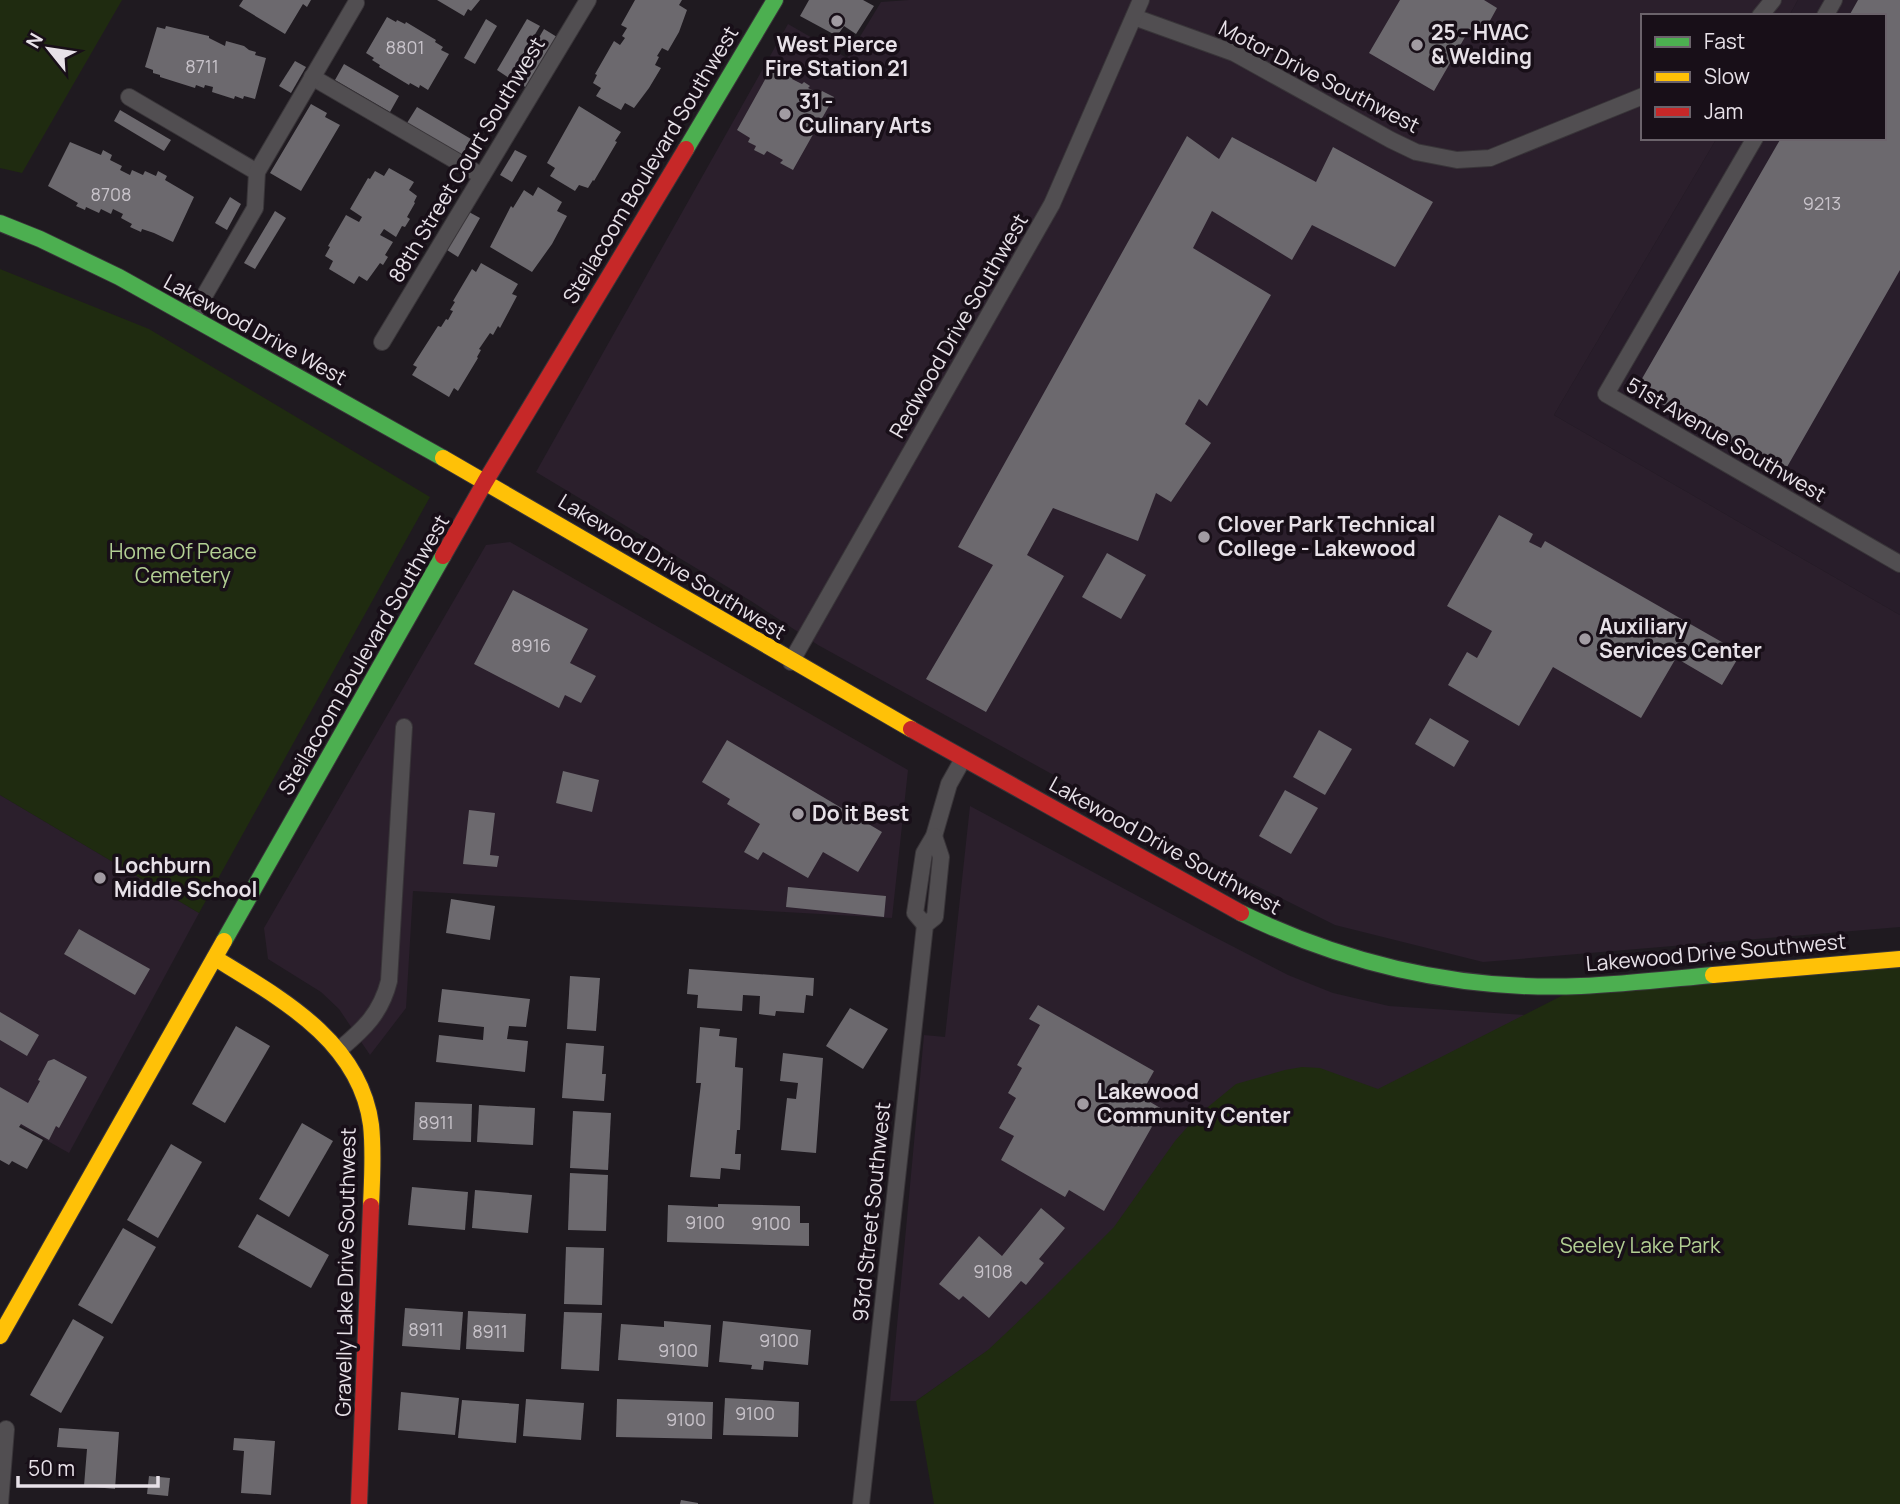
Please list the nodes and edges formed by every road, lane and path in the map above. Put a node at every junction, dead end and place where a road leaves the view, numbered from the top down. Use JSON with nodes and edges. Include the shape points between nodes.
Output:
{"nodes":[{"id":1,"x":589,"y":0,"type":"edge"},
{"id":2,"x":1141,"y":0,"type":"edge"},
{"id":3,"x":1773,"y":0,"type":"edge"},
{"id":4,"x":772,"y":1,"type":"edge"},
{"id":5,"x":356,"y":3,"type":"dead end"},
{"id":6,"x":1762,"y":14,"type":"edge"},
{"id":7,"x":1134,"y":17,"type":"junction"},
{"id":8,"x":312,"y":77,"type":"junction"},
{"id":9,"x":129,"y":97,"type":"dead end"},
{"id":10,"x":1641,"y":97,"type":"edge"},
{"id":11,"x":1754,"y":140,"type":"edge"},
{"id":12,"x":257,"y":172,"type":"junction"},
{"id":13,"x":482,"y":176,"type":"junction"},
{"id":14,"x":0,"y":223,"type":"edge"},
{"id":15,"x":192,"y":317,"type":"junction"},
{"id":16,"x":382,"y":342,"type":"dead end"},
{"id":17,"x":485,"y":482,"type":"junction"},
{"id":18,"x":1900,"y":564,"type":"edge"},
{"id":19,"x":791,"y":662,"type":"junction"},
{"id":20,"x":404,"y":727,"type":"dead end"},
{"id":21,"x":963,"y":759,"type":"junction"},
{"id":22,"x":215,"y":958,"type":"junction"},
{"id":23,"x":1900,"y":959,"type":"edge"},
{"id":24,"x":340,"y":1049,"type":"junction"},
{"id":25,"x":0,"y":1336,"type":"edge"},
{"id":26,"x":6,"y":1429,"type":"dead end"},
{"id":27,"x":0,"y":1504,"type":"edge"},
{"id":28,"x":359,"y":1504,"type":"edge"},
{"id":29,"x":861,"y":1504,"type":"edge"}],
"edges":[{"from":1,"to":13,"type":"street","name":"88th Street Court Southwest"},
{"from":2,"to":7,"type":"street","name":"Redwood Drive Southwest"},
{"from":3,"to":6,"type":"street"},
{"from":4,"to":17,"type":"main road","name":"Steilacoom Boulevard Southwest"},
{"from":5,"to":8,"type":"street"},
{"from":7,"to":10,"type":"street","name":"Motor Drive Southwest","via":[[1234,53],[1416,152],[1457,160],[1490,158]]},
{"from":7,"to":19,"type":"street","name":"Redwood Drive Southwest","via":[[1052,204]]},
{"from":8,"to":12,"type":"street"},
{"from":8,"to":13,"type":"street"},
{"from":9,"to":12,"type":"street"},
{"from":11,"to":18,"type":"street","name":"51st Avenue Southwest","via":[[1606,394]]},
{"from":12,"to":15,"type":"street","via":[[255,208]]},
{"from":13,"to":16,"type":"street","name":"88th Street Court Southwest"},
{"from":14,"to":15,"type":"main road","name":"Lakewood Drive West","via":[[61,248]]},
{"from":15,"to":17,"type":"main road","name":"Lakewood Drive West"},
{"from":17,"to":19,"type":"main road","name":"Lakewood Drive Southwest"},
{"from":17,"to":22,"type":"main road","name":"Steilacoom Boulevard Southwest"},
{"from":19,"to":21,"type":"main road","name":"Lakewood Drive Southwest"},
{"from":20,"to":24,"type":"street","via":[[389,981],[379,1011]]},
{"from":21,"to":23,"type":"main road","name":"Lakewood Drive Southwest","via":[[1261,925],[1338,954],[1417,975],[1499,985],[1581,986]]},
{"from":21,"to":29,"type":"street","name":"93rd Street Southwest","via":[[924,853],[915,913],[925,925]]},
{"from":22,"to":24,"type":"main road","name":"Gravelly Lake Drive Southwest","via":[[293,1007]]},
{"from":22,"to":25,"type":"main road","name":"Steilacoom Boulevard Southwest"},
{"from":24,"to":28,"type":"main road","name":"Gravelly Lake Drive Southwest","via":[[365,1100],[374,1151]]},
{"from":26,"to":27,"type":"street"}]}
